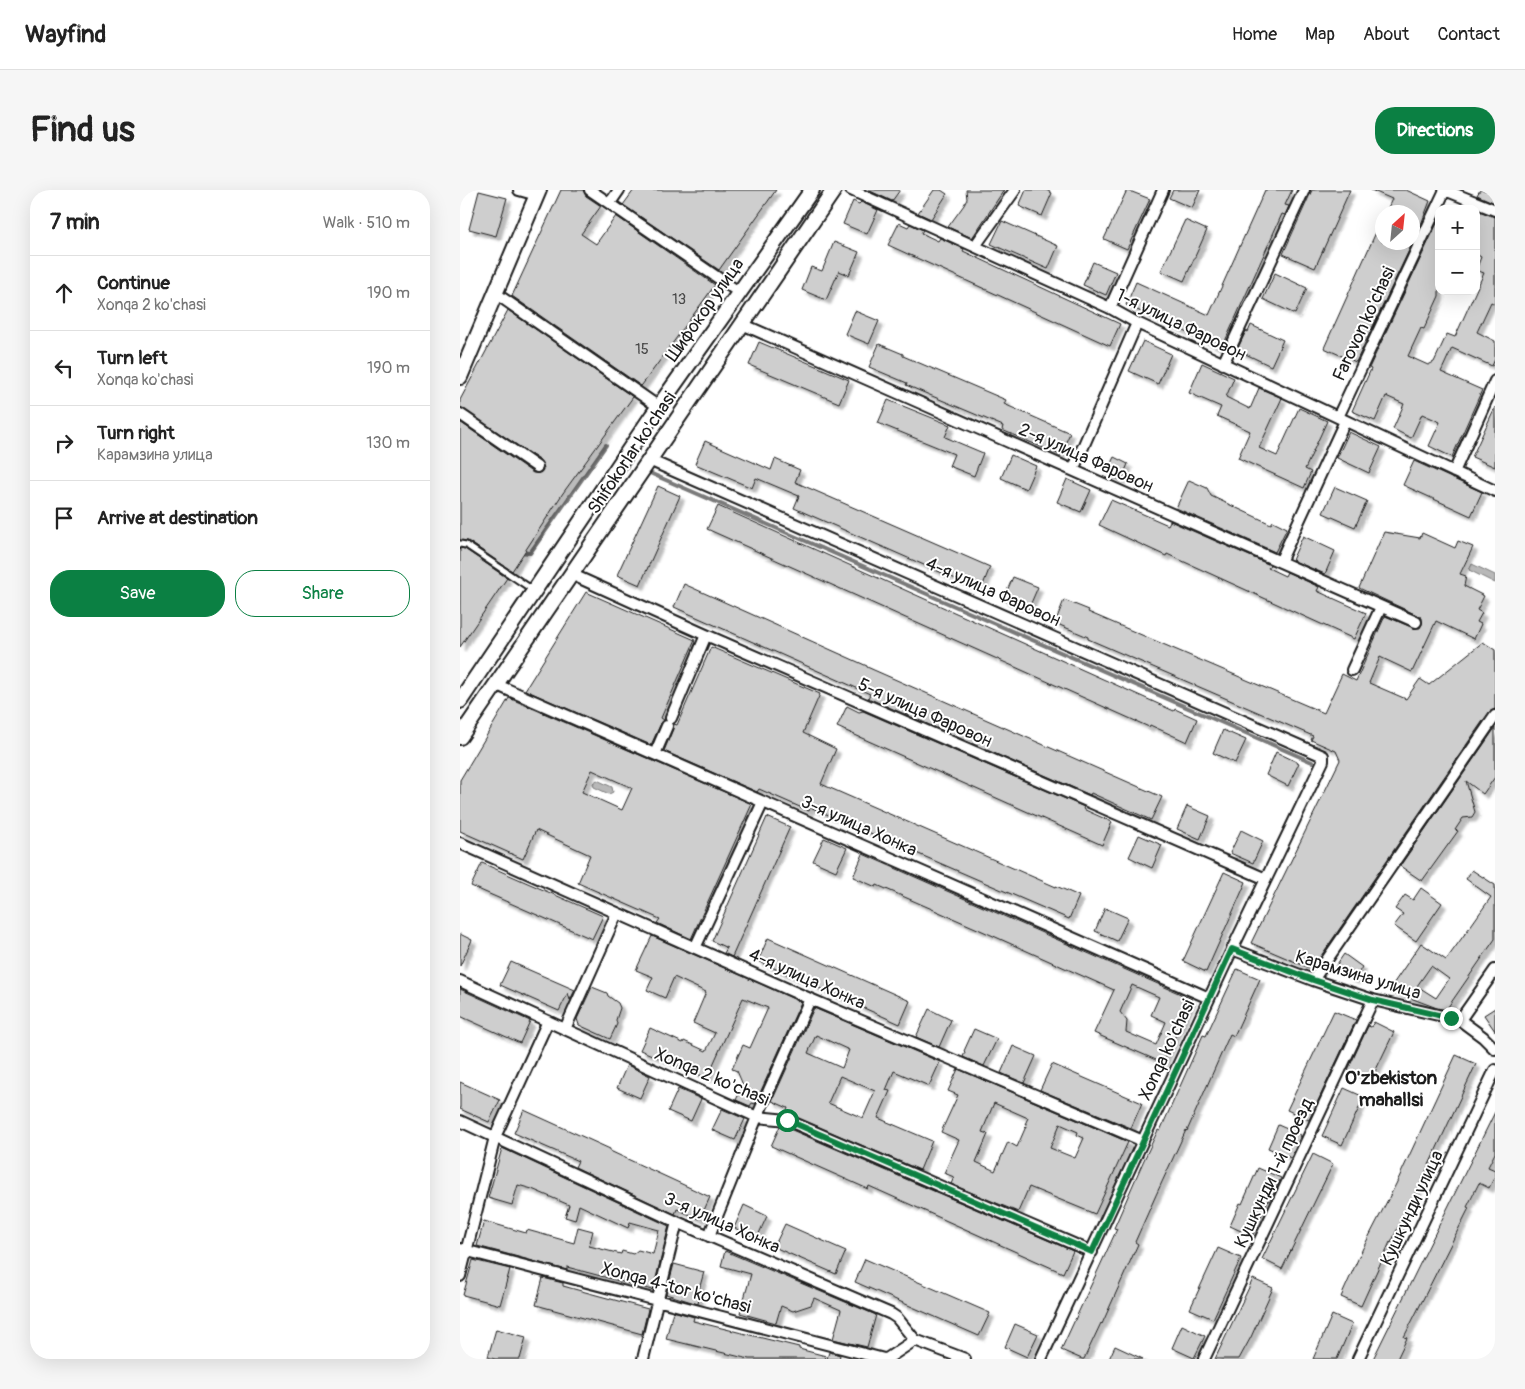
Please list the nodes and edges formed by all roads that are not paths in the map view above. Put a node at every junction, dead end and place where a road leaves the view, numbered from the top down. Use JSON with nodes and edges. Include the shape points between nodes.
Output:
{"nodes":[{"id":1,"x":519,"y":190,"type":"edge"},
{"id":2,"x":590,"y":190,"type":"edge"},
{"id":3,"x":619,"y":190,"type":"edge"},
{"id":4,"x":812,"y":190,"type":"edge"},
{"id":5,"x":834,"y":190,"type":"edge"},
{"id":6,"x":851,"y":190,"type":"edge"},
{"id":7,"x":1015,"y":190,"type":"edge"},
{"id":8,"x":1163,"y":190,"type":"edge"},
{"id":9,"x":1304,"y":190,"type":"edge"},
{"id":10,"x":1445,"y":190,"type":"edge"},
{"id":11,"x":538,"y":192,"type":"edge"},
{"id":12,"x":610,"y":203,"type":"junction"},
{"id":13,"x":1495,"y":210,"type":"edge"},
{"id":14,"x":975,"y":246,"type":"junction"},
{"id":15,"x":495,"y":293,"type":"junction"},
{"id":16,"x":740,"y":293,"type":"junction"},
{"id":17,"x":1110,"y":308,"type":"junction"},
{"id":18,"x":1137,"y":323,"type":"junction"},
{"id":19,"x":742,"y":324,"type":"junction"},
{"id":20,"x":1223,"y":364,"type":"junction"},
{"id":21,"x":460,"y":377,"type":"edge"},
{"id":22,"x":1495,"y":381,"type":"edge"},
{"id":23,"x":656,"y":411,"type":"junction"},
{"id":24,"x":460,"y":414,"type":"edge"},
{"id":25,"x":1342,"y":419,"type":"junction"},
{"id":26,"x":670,"y":429,"type":"junction"},
{"id":27,"x":649,"y":460,"type":"junction"},
{"id":28,"x":537,"y":466,"type":"dead end"},
{"id":29,"x":1073,"y":470,"type":"junction"},
{"id":30,"x":1454,"y":472,"type":"junction"},
{"id":31,"x":1495,"y":490,"type":"edge"},
{"id":32,"x":465,"y":545,"type":"edge"},
{"id":33,"x":1280,"y":562,"type":"junction"},
{"id":34,"x":572,"y":574,"type":"junction"},
{"id":35,"x":535,"y":591,"type":"junction"},
{"id":36,"x":1381,"y":606,"type":"junction"},
{"id":37,"x":1416,"y":622,"type":"dead end"},
{"id":38,"x":706,"y":635,"type":"junction"},
{"id":39,"x":1352,"y":670,"type":"dead end"},
{"id":40,"x":495,"y":684,"type":"junction"},
{"id":41,"x":461,"y":696,"type":"edge"},
{"id":42,"x":1495,"y":716,"type":"edge"},
{"id":43,"x":460,"y":737,"type":"edge"},
{"id":44,"x":655,"y":754,"type":"junction"},
{"id":45,"x":1324,"y":756,"type":"joint"},
{"id":46,"x":764,"y":802,"type":"junction"},
{"id":47,"x":460,"y":843,"type":"edge"},
{"id":48,"x":1266,"y":879,"type":"junction"},
{"id":49,"x":617,"y":913,"type":"junction"},
{"id":50,"x":695,"y":948,"type":"junction"},
{"id":51,"x":1232,"y":949,"type":"junction"},
{"id":52,"x":1495,"y":970,"type":"edge"},
{"id":53,"x":1313,"y":980,"type":"junction"},
{"id":54,"x":460,"y":981,"type":"edge"},
{"id":55,"x":1209,"y":998,"type":"junction"},
{"id":56,"x":810,"y":999,"type":"junction"},
{"id":57,"x":1373,"y":1000,"type":"junction"},
{"id":58,"x":1460,"y":1020,"type":"junction"},
{"id":59,"x":548,"y":1021,"type":"junction"},
{"id":60,"x":565,"y":1029,"type":"junction"},
{"id":61,"x":1495,"y":1049,"type":"edge"},
{"id":62,"x":1495,"y":1070,"type":"edge"},
{"id":63,"x":757,"y":1117,"type":"junction"},
{"id":64,"x":460,"y":1121,"type":"edge"},
{"id":65,"x":495,"y":1137,"type":"junction"},
{"id":66,"x":1143,"y":1142,"type":"junction"},
{"id":67,"x":677,"y":1222,"type":"junction"},
{"id":68,"x":708,"y":1236,"type":"junction"},
{"id":69,"x":463,"y":1250,"type":"edge"},
{"id":70,"x":1092,"y":1252,"type":"junction"},
{"id":71,"x":460,"y":1276,"type":"edge"},
{"id":72,"x":658,"y":1301,"type":"junction"},
{"id":73,"x":915,"y":1340,"type":"junction"},
{"id":74,"x":643,"y":1359,"type":"edge"},
{"id":75,"x":884,"y":1359,"type":"edge"},
{"id":76,"x":965,"y":1359,"type":"edge"},
{"id":77,"x":1041,"y":1359,"type":"edge"},
{"id":78,"x":1204,"y":1359,"type":"edge"},
{"id":79,"x":1358,"y":1359,"type":"edge"}],
"edges":[{"from":1,"to":11,"type":"street"},
{"from":2,"to":12,"type":"street"},
{"from":3,"to":12,"type":"street"},
{"from":4,"to":16,"type":"main road","name":"Шифокор улица"},
{"from":5,"to":19,"type":"main road","name":"Shifokorlar ko'chasi"},
{"from":6,"to":14,"type":"street","name":"1-я улица Фаровон"},
{"from":7,"to":14,"type":"street"},
{"from":8,"to":17,"type":"street"},
{"from":9,"to":20,"type":"street"},
{"from":10,"to":13,"type":"street","name":"Farovon ko'chasi"},
{"from":10,"to":25,"type":"street","name":"Farovon ko'chasi"},
{"from":11,"to":15,"type":"main road"},
{"from":12,"to":16,"type":"street"},
{"from":14,"to":17,"type":"street","name":"1-я улица Фаровон"},
{"from":15,"to":21,"type":"main road"},
{"from":15,"to":23,"type":"street"},
{"from":16,"to":23,"type":"main road","name":"Шифокор улица"},
{"from":17,"to":18,"type":"street","name":"1-я улица Фаровон"},
{"from":18,"to":20,"type":"street","name":"1-я улица Фаровон"},
{"from":18,"to":29,"type":"street"},
{"from":19,"to":26,"type":"main road","name":"Shifokorlar ko'chasi"},
{"from":19,"to":29,"type":"street","name":"2-я улица Фаровон"},
{"from":20,"to":25,"type":"street","name":"1-я улица Фаровон"},
{"from":22,"to":30,"type":"street"},
{"from":23,"to":26,"type":"main road"},
{"from":23,"to":35,"type":"main road","name":"Шифокор улица"},
{"from":24,"to":28,"type":"street"},
{"from":25,"to":30,"type":"street","name":"1-я улица Фаровон"},
{"from":25,"to":33,"type":"street","name":"Farovon ko'chasi"},
{"from":26,"to":27,"type":"main road","name":"Shifokorlar ko'chasi"},
{"from":27,"to":34,"type":"main road","name":"Shifokorlar ko'chasi"},
{"from":27,"to":45,"type":"street","name":"4-я улица Фаровон"},
{"from":29,"to":33,"type":"street","name":"2-я улица Фаровон"},
{"from":30,"to":31,"type":"street","name":"1-я улица Фаровон"},
{"from":32,"to":35,"type":"lane"},
{"from":33,"to":36,"type":"street","name":"2-я улица Фаровон"},
{"from":34,"to":38,"type":"street","name":"5-я улица Фаровон"},
{"from":34,"to":40,"type":"main road","name":"Shifokorlar ko'chasi"},
{"from":35,"to":41,"type":"main road","name":"Шифокор улица"},
{"from":36,"to":37,"type":"street","name":"2-я улица Фаровон"},
{"from":36,"to":39,"type":"street"},
{"from":38,"to":44,"type":"street"},
{"from":38,"to":48,"type":"street","name":"5-я улица Фаровон"},
{"from":40,"to":43,"type":"main road","name":"Shifokorlar ko'chasi"},
{"from":40,"to":44,"type":"street","name":"3-я улица Хонка"},
{"from":42,"to":53,"type":"street"},
{"from":44,"to":46,"type":"street","name":"3-я улица Хонка"},
{"from":45,"to":48,"type":"street","name":"Xonqa ko'chasi"},
{"from":46,"to":50,"type":"street"},
{"from":46,"to":55,"type":"street","name":"3-я улица Хонка"},
{"from":47,"to":49,"type":"street","name":"4-я улица Хонка"},
{"from":48,"to":51,"type":"street","name":"Xonqa ko'chasi"},
{"from":49,"to":50,"type":"street","name":"4-я улица Хонка"},
{"from":49,"to":60,"type":"street"},
{"from":50,"to":56,"type":"street","name":"4-я улица Хонка"},
{"from":51,"to":53,"type":"street","name":"Карамзина улица"},
{"from":51,"to":55,"type":"street","name":"Xonqa ko'chasi"},
{"from":52,"to":58,"type":"street"},
{"from":53,"to":57,"type":"street","name":"Карамзина улица"},
{"from":54,"to":59,"type":"street","name":"Xonqa 2 ko'chasi"},
{"from":55,"to":66,"type":"street","name":"Xonqa ko'chasi"},
{"from":56,"to":63,"type":"street"},
{"from":56,"to":66,"type":"street","name":"4-я улица Хонка"},
{"from":57,"to":58,"type":"street","name":"Карамзина улица"},
{"from":57,"to":78,"type":"street","name":"Кушкунди 1-й проезд"},
{"from":58,"to":61,"type":"street","name":"Карамзина улица"},
{"from":59,"to":60,"type":"street","name":"Xonqa 2 ko'chasi"},
{"from":59,"to":65,"type":"street"},
{"from":60,"to":63,"type":"street","name":"Xonqa 2 ko'chasi"},
{"from":62,"to":79,"type":"street","name":"Кушкунди улица"},
{"from":63,"to":68,"type":"street"},
{"from":63,"to":70,"type":"street","name":"Xonqa 2 ko'chasi","via":[[787,1120]]},
{"from":64,"to":65,"type":"street","name":"3-я улица Хонка"},
{"from":65,"to":67,"type":"street","name":"3-я улица Хонка"},
{"from":65,"to":69,"type":"street"},
{"from":66,"to":70,"type":"street","name":"Xonqa ko'chasi"},
{"from":67,"to":68,"type":"street","name":"3-я улица Хонка"},
{"from":67,"to":72,"type":"street"},
{"from":68,"to":73,"type":"street","name":"3-я улица Хонка","via":[[891,1314]]},
{"from":69,"to":71,"type":"street"},
{"from":69,"to":72,"type":"street","name":"Xonqa 4-tor ko'chasi"},
{"from":70,"to":77,"type":"street","name":"Xonqa ko'chasi"},
{"from":72,"to":74,"type":"street"},
{"from":72,"to":75,"type":"street","name":"Xonqa 4-tor ko'chasi"},
{"from":73,"to":75,"type":"street","name":"Xonqa 4-tor ko'chasi"},
{"from":73,"to":76,"type":"street","name":"3-я улица Хонка"}]}
